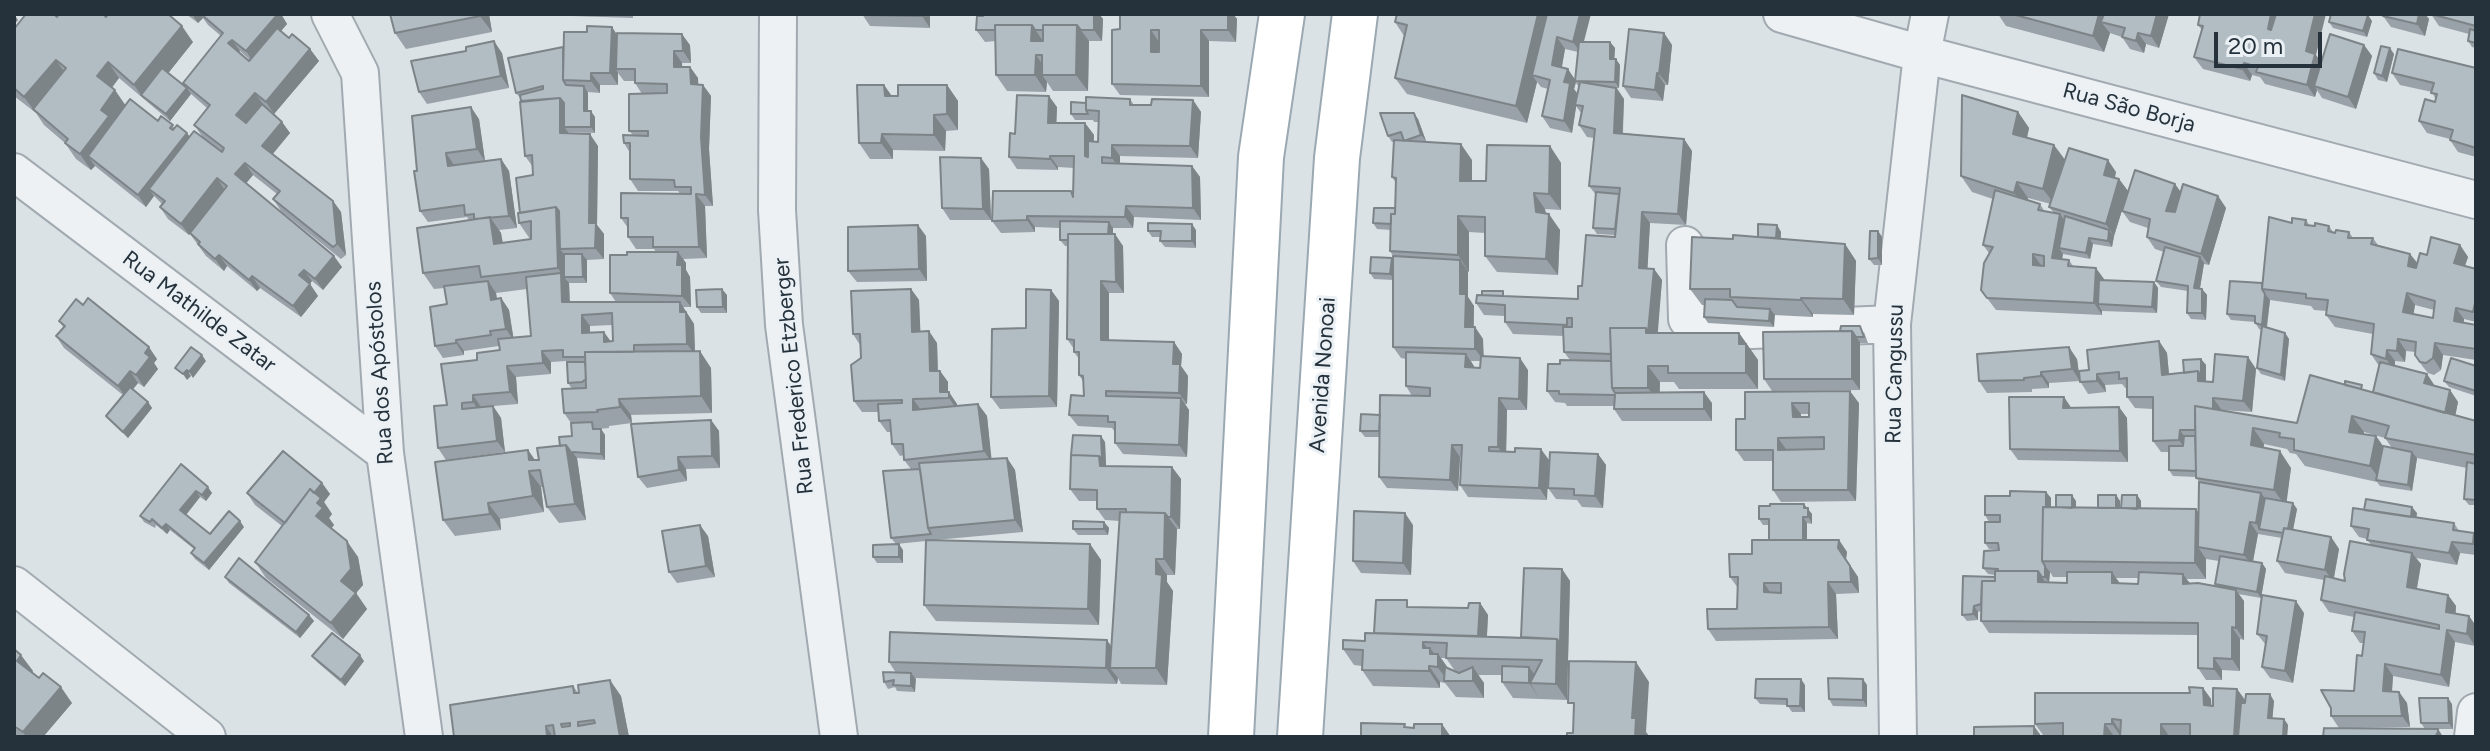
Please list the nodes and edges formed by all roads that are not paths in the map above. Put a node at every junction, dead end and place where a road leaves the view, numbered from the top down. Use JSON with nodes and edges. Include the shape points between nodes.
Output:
{"nodes":[{"id":1,"x":330,"y":14,"type":"edge"},
{"id":2,"x":778,"y":14,"type":"edge"},
{"id":3,"x":1282,"y":14,"type":"edge"},
{"id":4,"x":1355,"y":14,"type":"edge"},
{"id":5,"x":1782,"y":14,"type":"edge"},
{"id":6,"x":1930,"y":14,"type":"edge"},
{"id":7,"x":1922,"y":54,"type":"junction"},
{"id":8,"x":14,"y":172,"type":"edge"},
{"id":9,"x":2476,"y":200,"type":"edge"},
{"id":10,"x":1685,"y":245,"type":"dead end"},
{"id":11,"x":1892,"y":324,"type":"junction"},
{"id":12,"x":385,"y":453,"type":"junction"},
{"id":13,"x":14,"y":585,"type":"edge"},
{"id":14,"x":2476,"y":712,"type":"edge"},
{"id":15,"x":207,"y":737,"type":"edge"},
{"id":16,"x":424,"y":737,"type":"edge"},
{"id":17,"x":839,"y":737,"type":"edge"},
{"id":18,"x":1231,"y":737,"type":"edge"},
{"id":19,"x":1300,"y":737,"type":"edge"},
{"id":20,"x":1898,"y":737,"type":"edge"},
{"id":21,"x":2473,"y":737,"type":"edge"}],
"edges":[{"from":1,"to":12,"type":"street","name":"Rua dos Apóstolos","via":[[360,73]]},
{"from":2,"to":17,"type":"street","name":"Rua Frederico Etzberger","via":[[777,210],[784,325]]},
{"from":3,"to":18,"type":"main road","via":[[1261,157]]},
{"from":4,"to":19,"type":"main road","name":"Avenida Nonoai","via":[[1337,158]]},
{"from":5,"to":7,"type":"street","name":"Rua São Borja"},
{"from":6,"to":7,"type":"street","name":"Rua Cangussu"},
{"from":7,"to":9,"type":"street","name":"Rua São Borja"},
{"from":7,"to":11,"type":"street","name":"Rua Cangussu"},
{"from":8,"to":12,"type":"street","name":"Rua Mathilde Zatar"},
{"from":10,"to":11,"type":"street","via":[[1687,319],[1696,330]]},
{"from":11,"to":20,"type":"street","name":"Rua Cangussu"},
{"from":12,"to":16,"type":"street","name":"Rua dos Apóstolos"},
{"from":13,"to":15,"type":"street"},
{"from":14,"to":21,"type":"street"}]}
